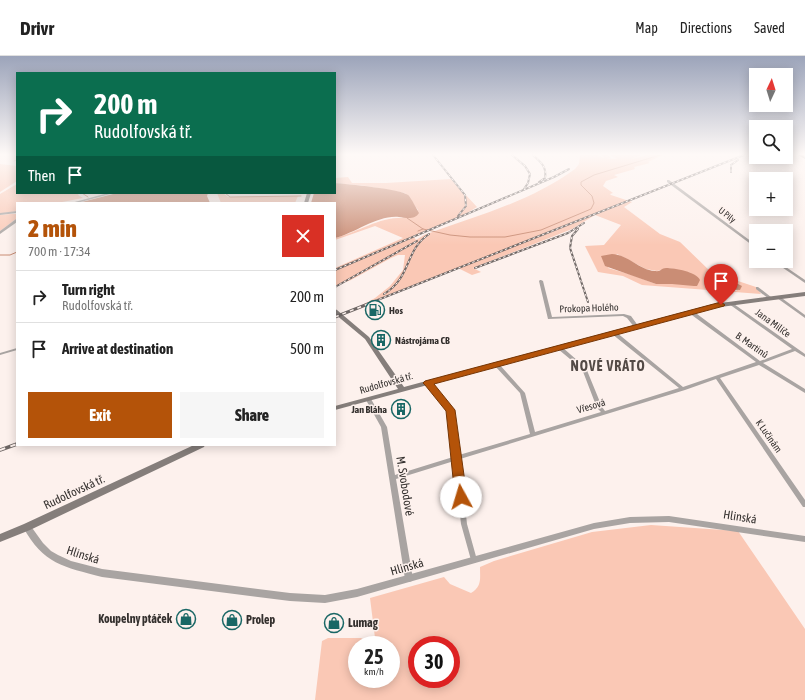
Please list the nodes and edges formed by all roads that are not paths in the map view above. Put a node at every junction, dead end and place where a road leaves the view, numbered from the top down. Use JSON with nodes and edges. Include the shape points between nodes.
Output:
{"nodes":[{"id":1,"x":673,"y":185,"type":"edge"},
{"id":2,"x":108,"y":194,"type":"edge"},
{"id":3,"x":77,"y":202,"type":"edge"},
{"id":4,"x":16,"y":212,"type":"edge"},
{"id":5,"x":0,"y":214,"type":"edge"},
{"id":6,"x":16,"y":221,"type":"edge"},
{"id":7,"x":0,"y":233,"type":"edge"},
{"id":8,"x":749,"y":242,"type":"edge"},
{"id":9,"x":785,"y":268,"type":"edge"},
{"id":10,"x":541,"y":281,"type":"dead end"},
{"id":11,"x":805,"y":282,"type":"edge"},
{"id":12,"x":757,"y":288,"type":"dead end"},
{"id":13,"x":805,"y":294,"type":"edge"},
{"id":14,"x":778,"y":297,"type":"junction"},
{"id":15,"x":770,"y":298,"type":"junction"},
{"id":16,"x":730,"y":303,"type":"junction"},
{"id":17,"x":336,"y":312,"type":"edge"},
{"id":18,"x":691,"y":312,"type":"junction"},
{"id":19,"x":805,"y":317,"type":"edge"},
{"id":20,"x":637,"y":327,"type":"junction"},
{"id":21,"x":614,"y":333,"type":"junction"},
{"id":22,"x":560,"y":348,"type":"junction"},
{"id":23,"x":16,"y":349,"type":"edge"},
{"id":24,"x":795,"y":350,"type":"junction"},
{"id":25,"x":0,"y":354,"type":"edge"},
{"id":26,"x":805,"y":356,"type":"edge"},
{"id":27,"x":760,"y":363,"type":"junction"},
{"id":28,"x":497,"y":364,"type":"junction"},
{"id":29,"x":717,"y":378,"type":"junction"},
{"id":30,"x":428,"y":383,"type":"junction"},
{"id":31,"x":683,"y":389,"type":"junction"},
{"id":32,"x":402,"y":390,"type":"junction"},
{"id":33,"x":805,"y":391,"type":"edge"},
{"id":34,"x":369,"y":400,"type":"junction"},
{"id":35,"x":336,"y":408,"type":"edge"},
{"id":36,"x":604,"y":413,"type":"junction"},
{"id":37,"x":533,"y":434,"type":"junction"},
{"id":38,"x":199,"y":446,"type":"edge"},
{"id":39,"x":457,"y":458,"type":"junction"},
{"id":40,"x":392,"y":478,"type":"junction"},
{"id":41,"x":805,"y":505,"type":"edge"},
{"id":42,"x":27,"y":527,"type":"junction"},
{"id":43,"x":0,"y":538,"type":"edge"},
{"id":44,"x":805,"y":539,"type":"edge"},
{"id":45,"x":474,"y":560,"type":"junction"},
{"id":46,"x":408,"y":579,"type":"junction"}],
"edges":[{"from":1,"to":8,"type":"street","name":"U Pily"},
{"from":2,"to":3,"type":"street"},
{"from":4,"to":5,"type":"street"},
{"from":6,"to":7,"type":"street"},
{"from":9,"to":11,"type":"street"},
{"from":10,"to":20,"type":"street","name":"Prokopa Holého","via":[[550,318],[624,315]]},
{"from":12,"to":15,"type":"street"},
{"from":13,"to":14,"type":"main road","name":"Rudolfovská tř."},
{"from":14,"to":15,"type":"main road","name":"Rudolfovská tř."},
{"from":14,"to":19,"type":"street"},
{"from":15,"to":16,"type":"main road","name":"Rudolfovská tř."},
{"from":16,"to":18,"type":"main road","name":"Rudolfovská tř."},
{"from":16,"to":24,"type":"street","name":"Jana Milíče"},
{"from":17,"to":32,"type":"main road","via":[[367,338]]},
{"from":18,"to":20,"type":"main road","name":"Rudolfovská tř."},
{"from":18,"to":27,"type":"street","name":"B. Martinů"},
{"from":20,"to":21,"type":"main road","name":"Rudolfovská tř."},
{"from":21,"to":22,"type":"main road","name":"Rudolfovská tř."},
{"from":21,"to":31,"type":"street"},
{"from":22,"to":28,"type":"main road","name":"Rudolfovská tř."},
{"from":22,"to":36,"type":"street","via":[[584,368]]},
{"from":23,"to":25,"type":"street"},
{"from":24,"to":26,"type":"street","name":"Jana Milíče"},
{"from":24,"to":27,"type":"street","name":"Vřesová"},
{"from":27,"to":29,"type":"street","name":"Vřesová"},
{"from":27,"to":33,"type":"street","name":"B. Martinů"},
{"from":28,"to":30,"type":"main road","name":"Rudolfovská tř."},
{"from":28,"to":37,"type":"street","via":[[522,393]]},
{"from":29,"to":31,"type":"street","name":"Vřesová"},
{"from":29,"to":41,"type":"street","name":"K Lučinám"},
{"from":30,"to":32,"type":"main road","name":"Rudolfovská tř."},
{"from":30,"to":39,"type":"street","via":[[450,410]]},
{"from":31,"to":36,"type":"street","name":"Vřesová"},
{"from":32,"to":34,"type":"main road","name":"Rudolfovská tř."},
{"from":34,"to":35,"type":"main road","name":"Rudolfovská tř."},
{"from":34,"to":40,"type":"street","name":"M. Svobodové","via":[[384,427]]},
{"from":36,"to":37,"type":"street","name":"Vřesová"},
{"from":37,"to":39,"type":"street","name":"Vřesová"},
{"from":38,"to":42,"type":"main road","name":"Rudolfovská tř."},
{"from":39,"to":40,"type":"street","name":"Vřesová"},
{"from":39,"to":45,"type":"street","via":[[464,524]]},
{"from":40,"to":46,"type":"street","name":"M. Svobodové"},
{"from":42,"to":43,"type":"main road","name":"Rudolfovská tř."},
{"from":42,"to":46,"type":"street","name":"Hlinská","via":[[42,548],[66,564],[102,573],[312,599],[358,593]]},
{"from":44,"to":45,"type":"street","name":"Hlinská","via":[[669,519],[630,520],[594,526]]},
{"from":45,"to":46,"type":"street","name":"Hlinská"}]}
